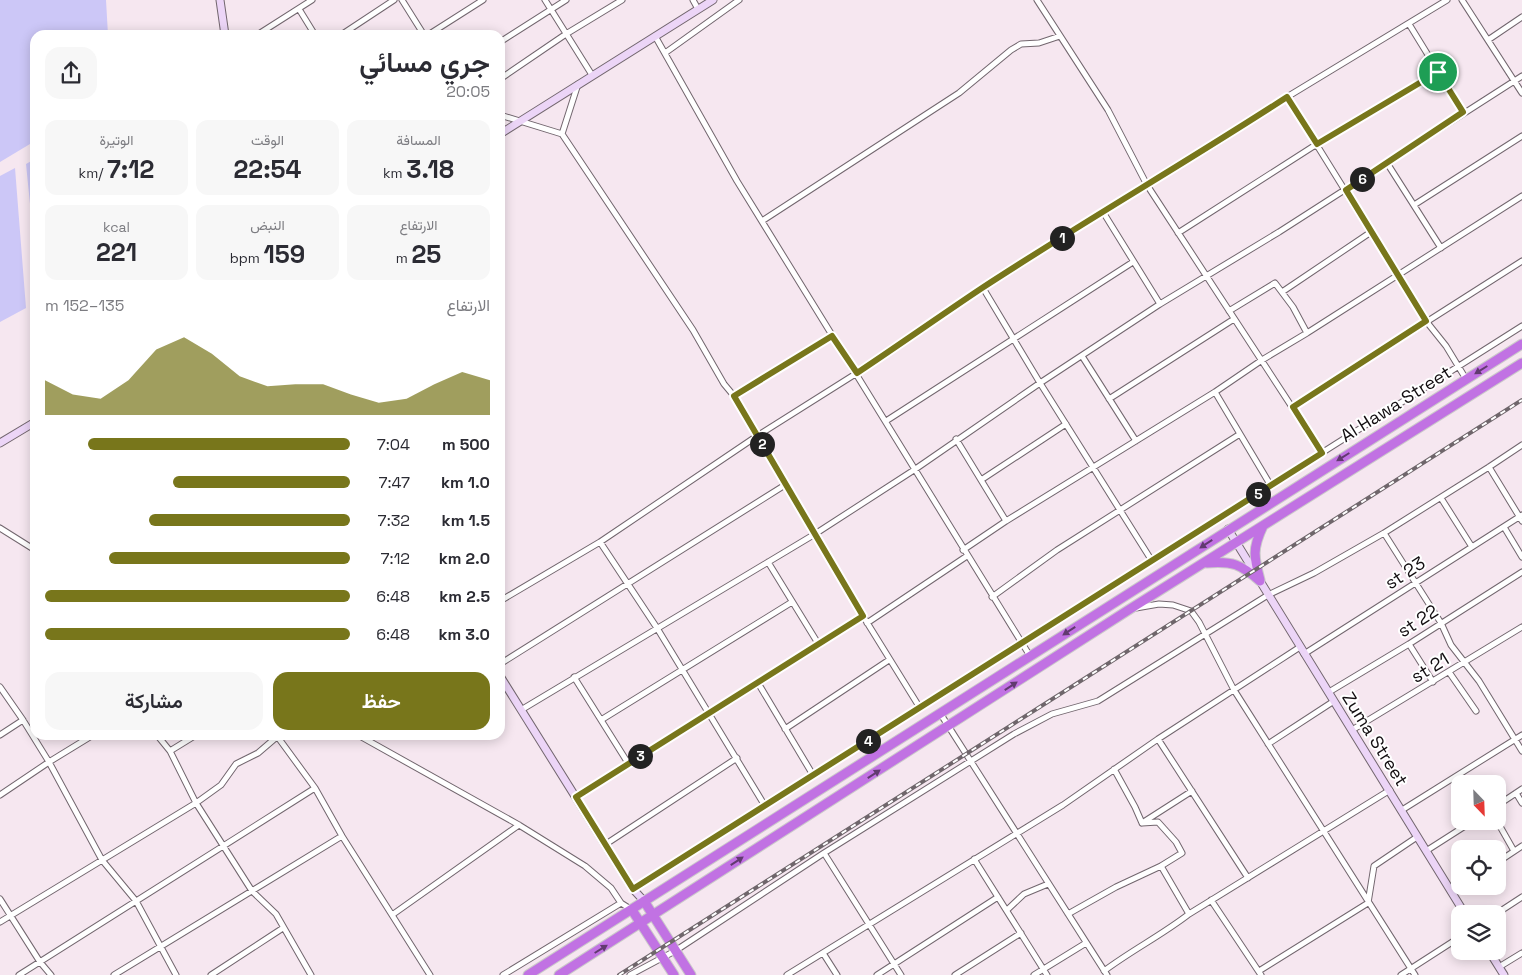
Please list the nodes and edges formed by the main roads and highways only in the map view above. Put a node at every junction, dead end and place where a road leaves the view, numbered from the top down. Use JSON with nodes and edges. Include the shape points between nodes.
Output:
{"nodes":[{"id":1,"x":1522,"y":344,"type":"edge"},
{"id":2,"x":1522,"y":363,"type":"edge"},
{"id":3,"x":1263,"y":526,"type":"junction"},
{"id":4,"x":1204,"y":563,"type":"junction"},
{"id":5,"x":644,"y":901,"type":"junction"},
{"id":6,"x":632,"y":910,"type":"junction"},
{"id":7,"x":653,"y":915,"type":"junction"},
{"id":8,"x":640,"y":924,"type":"junction"},
{"id":9,"x":528,"y":975,"type":"edge"},
{"id":10,"x":559,"y":975,"type":"edge"},
{"id":11,"x":674,"y":975,"type":"edge"},
{"id":12,"x":691,"y":975,"type":"edge"}],
"edges":[{"from":1,"to":5,"type":"highway","name":"Al Hawa Street","one_way":true},
{"from":2,"to":3,"type":"highway","name":"Al Hawa Street"},
{"from":3,"to":4,"type":"highway","name":"Al Hawa Street"},
{"from":3,"to":4,"type":"highway","via":[[1254,550],[1260,581],[1236,564]]},
{"from":7,"to":4,"type":"highway","name":"Al Hawa Street","one_way":true},
{"from":5,"to":6,"type":"highway","name":"Al Hawa Street"},
{"from":5,"to":7,"type":"highway"},
{"from":6,"to":8,"type":"highway"},
{"from":6,"to":9,"type":"highway","name":"Al Hawa Street"},
{"from":7,"to":8,"type":"highway","name":"Al Hawa Street"},
{"from":7,"to":12,"type":"highway"},
{"from":10,"to":8,"type":"highway","name":"Al Hawa Street","one_way":true},
{"from":8,"to":11,"type":"highway"}]}
